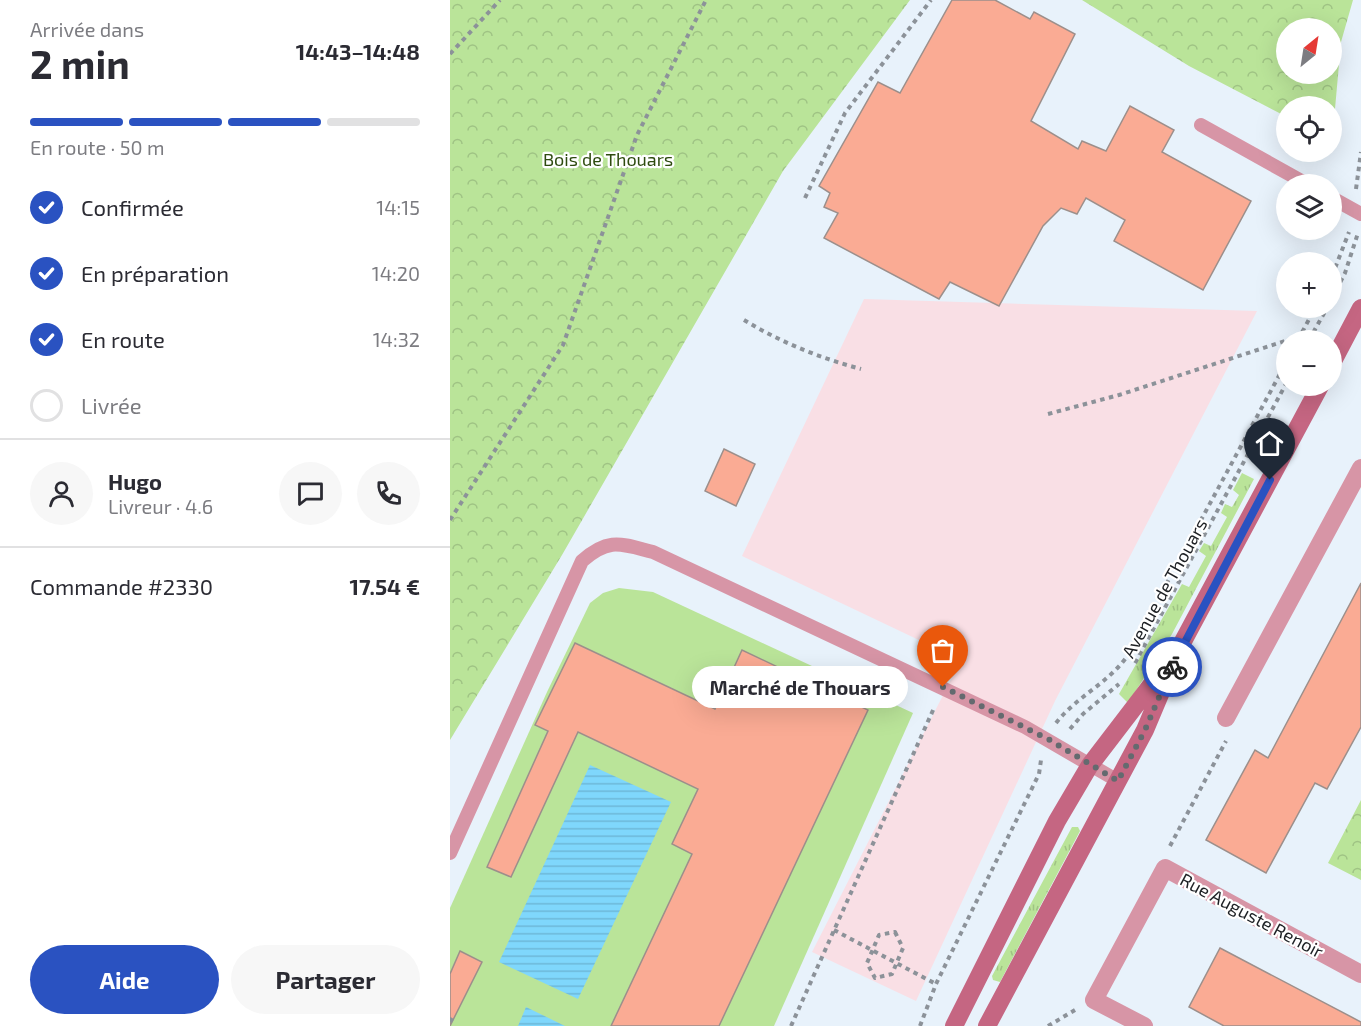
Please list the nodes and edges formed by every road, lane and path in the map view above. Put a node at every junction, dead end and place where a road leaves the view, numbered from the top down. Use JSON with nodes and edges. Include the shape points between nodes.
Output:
{"nodes":[{"id":1,"x":500,"y":0,"type":"edge"},
{"id":2,"x":706,"y":0,"type":"edge"},
{"id":3,"x":931,"y":0,"type":"edge"},
{"id":4,"x":450,"y":54,"type":"edge"},
{"id":5,"x":1201,"y":125,"type":"dead end"},
{"id":6,"x":1290,"y":174,"type":"edge"},
{"id":7,"x":804,"y":198,"type":"dead end"},
{"id":8,"x":1342,"y":204,"type":"edge"},
{"id":9,"x":1361,"y":214,"type":"edge"},
{"id":10,"x":1361,"y":224,"type":"edge"},
{"id":11,"x":1342,"y":279,"type":"edge"},
{"id":12,"x":1361,"y":308,"type":"edge"},
{"id":13,"x":744,"y":320,"type":"dead end"},
{"id":14,"x":1276,"y":344,"type":"edge"},
{"id":15,"x":1342,"y":344,"type":"edge"},
{"id":16,"x":861,"y":369,"type":"dead end"},
{"id":17,"x":1276,"y":381,"type":"edge"},
{"id":18,"x":1279,"y":396,"type":"edge"},
{"id":19,"x":1315,"y":396,"type":"edge"},
{"id":20,"x":1048,"y":414,"type":"dead end"},
{"id":21,"x":1361,"y":468,"type":"edge"},
{"id":22,"x":450,"y":520,"type":"edge"},
{"id":23,"x":1180,"y":647,"type":"junction"},
{"id":24,"x":1129,"y":671,"type":"dead end"},
{"id":25,"x":1122,"y":681,"type":"dead end"},
{"id":26,"x":943,"y":687,"type":"junction"},
{"id":27,"x":1226,"y":718,"type":"joint"},
{"id":28,"x":1048,"y":739,"type":"junction"},
{"id":29,"x":1060,"y":746,"type":"junction"},
{"id":30,"x":1090,"y":765,"type":"junction"},
{"id":31,"x":1039,"y":774,"type":"junction"},
{"id":32,"x":1118,"y":781,"type":"junction"},
{"id":33,"x":465,"y":819,"type":"junction"},
{"id":34,"x":450,"y":833,"type":"edge"},
{"id":35,"x":450,"y":853,"type":"edge"},
{"id":36,"x":1165,"y":868,"type":"junction"},
{"id":37,"x":834,"y":930,"type":"junction"},
{"id":38,"x":873,"y":949,"type":"junction"},
{"id":39,"x":897,"y":962,"type":"junction"},
{"id":40,"x":1361,"y":974,"type":"edge"},
{"id":41,"x":936,"y":984,"type":"junction"},
{"id":42,"x":1094,"y":1000,"type":"junction"},
{"id":43,"x":453,"y":1017,"type":"dead end"},
{"id":44,"x":450,"y":1023,"type":"edge"},
{"id":45,"x":791,"y":1026,"type":"edge"},
{"id":46,"x":920,"y":1026,"type":"edge"},
{"id":47,"x":954,"y":1026,"type":"edge"},
{"id":48,"x":987,"y":1026,"type":"edge"},
{"id":49,"x":1048,"y":1026,"type":"edge"},
{"id":50,"x":1144,"y":1026,"type":"edge"}],
"edges":[{"from":1,"to":4,"type":"path"},
{"from":2,"to":22,"type":"path","via":[[637,135],[563,345]]},
{"from":3,"to":7,"type":"path","via":[[845,113]]},
{"from":5,"to":6,"type":"lane"},
{"from":8,"to":9,"type":"lane"},
{"from":10,"to":11,"type":"path"},
{"from":12,"to":15,"type":"street"},
{"from":13,"to":16,"type":"path","via":[[768,335]]},
{"from":14,"to":20,"type":"path"},
{"from":17,"to":28,"type":"path","name":"Avenue de Thouars","via":[[1128,655],[1117,671],[1062,715]]},
{"from":18,"to":24,"type":"path"},
{"from":19,"to":23,"type":"street","name":"Avenue de Thouars"},
{"from":21,"to":27,"type":"street"},
{"from":23,"to":30,"type":"street","name":"Avenue de Thouars"},
{"from":23,"to":32,"type":"street","name":"Avenue de Thouars","via":[[1145,730]]},
{"from":25,"to":29,"type":"path","via":[[1083,714]]},
{"from":26,"to":28,"type":"lane"},
{"from":26,"to":33,"type":"lane","via":[[653,552],[610,543],[582,561]]},
{"from":26,"to":37,"type":"path"},
{"from":27,"to":36,"type":"path","via":[[1232,731],[1162,861]]},
{"from":28,"to":29,"type":"lane"},
{"from":28,"to":31,"type":"path","name":"Avenue de Thouars"},
{"from":29,"to":30,"type":"lane"},
{"from":29,"to":31,"type":"path"},
{"from":30,"to":32,"type":"lane"},
{"from":30,"to":47,"type":"street","name":"Avenue de Thouars","via":[[1057,821]]},
{"from":31,"to":41,"type":"path","name":"Avenue de Thouars"},
{"from":32,"to":48,"type":"street","name":"Avenue de Thouars"},
{"from":33,"to":34,"type":"lane"},
{"from":33,"to":35,"type":"lane"},
{"from":36,"to":40,"type":"street","name":"Rue Auguste Renoir"},
{"from":36,"to":42,"type":"street","name":"Rue Auguste Renoir"},
{"from":37,"to":38,"type":"path"},
{"from":37,"to":45,"type":"path"},
{"from":38,"to":39,"type":"path"},
{"from":38,"to":39,"type":"path","via":[[867,963],[875,978],[892,974]]},
{"from":38,"to":39,"type":"path","via":[[879,935],[895,932],[903,948]]},
{"from":39,"to":41,"type":"path"},
{"from":41,"to":46,"type":"path","name":"Avenue de Thouars"},
{"from":42,"to":49,"type":"path"},
{"from":42,"to":50,"type":"street"},
{"from":43,"to":44,"type":"path"}]}
